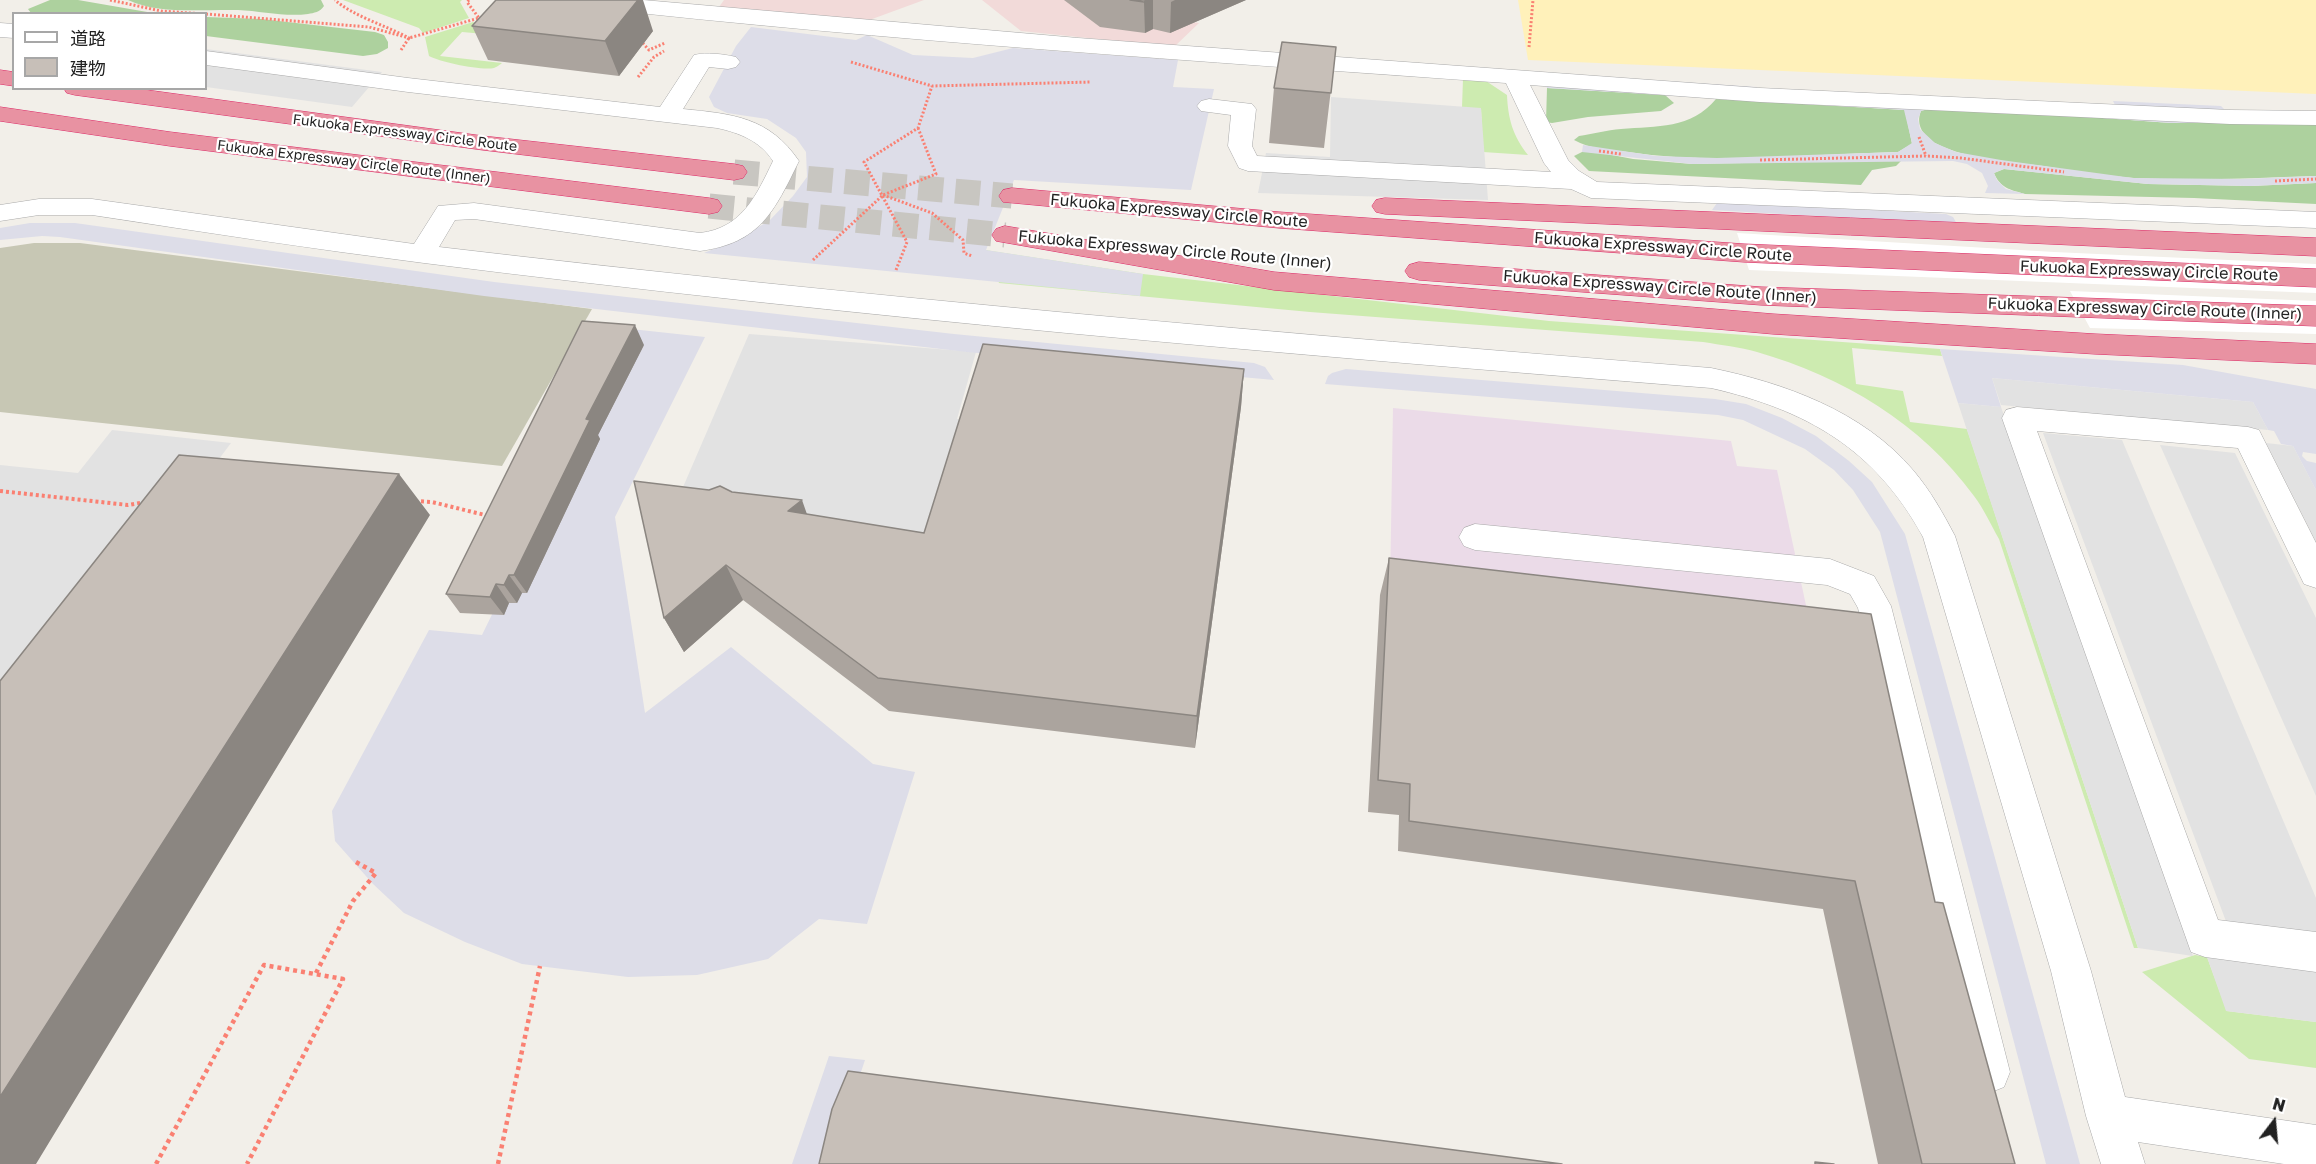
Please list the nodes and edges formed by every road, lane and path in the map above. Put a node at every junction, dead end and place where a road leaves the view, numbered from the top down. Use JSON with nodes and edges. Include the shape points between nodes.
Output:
{"nodes":[{"id":1,"x":110,"y":0,"type":"edge"},
{"id":2,"x":335,"y":0,"type":"edge"},
{"id":3,"x":469,"y":0,"type":"edge"},
{"id":4,"x":584,"y":0,"type":"edge"},
{"id":5,"x":1533,"y":0,"type":"edge"},
{"id":6,"x":176,"y":12,"type":"edge"},
{"id":7,"x":207,"y":14,"type":"edge"},
{"id":8,"x":479,"y":18,"type":"junction"},
{"id":9,"x":487,"y":24,"type":"edge"},
{"id":10,"x":409,"y":38,"type":"junction"},
{"id":11,"x":714,"y":54,"type":"dead end"},
{"id":12,"x":398,"y":55,"type":"dead end"},
{"id":13,"x":207,"y":58,"type":"edge"},
{"id":14,"x":1524,"y":78,"type":"junction"},
{"id":15,"x":932,"y":86,"type":"dead end"},
{"id":16,"x":90,"y":90,"type":"edge"},
{"id":17,"x":1209,"y":106,"type":"dead end"},
{"id":18,"x":0,"y":114,"type":"edge"},
{"id":19,"x":667,"y":115,"type":"junction"},
{"id":20,"x":2316,"y":118,"type":"edge"},
{"id":21,"x":918,"y":128,"type":"junction"},
{"id":22,"x":1548,"y":141,"type":"junction"},
{"id":23,"x":1628,"y":155,"type":"dead end"},
{"id":24,"x":1753,"y":160,"type":"dead end"},
{"id":25,"x":734,"y":172,"type":"tunnel mouth"},
{"id":26,"x":2071,"y":173,"type":"dead end"},
{"id":27,"x":2316,"y":179,"type":"edge"},
{"id":28,"x":1577,"y":181,"type":"junction"},
{"id":29,"x":2269,"y":181,"type":"dead end"},
{"id":30,"x":884,"y":195,"type":"junction"},
{"id":31,"x":710,"y":206,"type":"tunnel mouth"},
{"id":32,"x":0,"y":213,"type":"edge"},
{"id":33,"x":932,"y":213,"type":"dead end"},
{"id":34,"x":2316,"y":220,"type":"edge"},
{"id":35,"x":2316,"y":247,"type":"edge"},
{"id":36,"x":422,"y":253,"type":"junction"},
{"id":37,"x":809,"y":264,"type":"dead end"},
{"id":38,"x":896,"y":273,"type":"dead end"},
{"id":39,"x":2316,"y":278,"type":"edge"},
{"id":40,"x":2316,"y":316,"type":"edge"},
{"id":41,"x":2182,"y":348,"type":"junction"},
{"id":42,"x":2316,"y":354,"type":"edge"},
{"id":43,"x":2316,"y":369,"type":"edge"},
{"id":44,"x":0,"y":491,"type":"edge"},
{"id":45,"x":412,"y":501,"type":"dead end"},
{"id":46,"x":152,"y":502,"type":"edge"},
{"id":47,"x":490,"y":516,"type":"edge"},
{"id":48,"x":1475,"y":537,"type":"dead end"},
{"id":49,"x":2316,"y":575,"type":"edge"},
{"id":50,"x":354,"y":861,"type":"dead end"},
{"id":51,"x":2316,"y":952,"type":"edge"},
{"id":52,"x":540,"y":966,"type":"dead end"},
{"id":53,"x":316,"y":973,"type":"junction"},
{"id":54,"x":2000,"y":1110,"type":"edge"},
{"id":55,"x":2108,"y":1116,"type":"junction"},
{"id":56,"x":2316,"y":1147,"type":"edge"},
{"id":57,"x":156,"y":1164,"type":"edge"},
{"id":58,"x":247,"y":1164,"type":"edge"},
{"id":59,"x":498,"y":1164,"type":"edge"},
{"id":60,"x":2123,"y":1164,"type":"edge"}],
"edges":[{"from":1,"to":6,"type":"path"},
{"from":2,"to":10,"type":"path"},
{"from":3,"to":8,"type":"path"},
{"from":4,"to":14,"type":"street","via":[[955,35]]},
{"from":5,"to":14,"type":"path"},
{"from":7,"to":10,"type":"path","via":[[369,27]]},
{"from":8,"to":9,"type":"path"},
{"from":8,"to":10,"type":"path"},
{"from":10,"to":12,"type":"path"},
{"from":11,"to":19,"type":"street"},
{"from":13,"to":19,"type":"street"},
{"from":14,"to":20,"type":"street","via":[[1900,102]]},
{"from":14,"to":22,"type":"street"},
{"from":15,"to":21,"type":"path"},
{"from":16,"to":25,"type":"highway","name":"Fukuoka Expressway Circle Route"},
{"from":17,"to":28,"type":"street","via":[[1244,109],[1240,146],[1248,163]]},
{"from":18,"to":31,"type":"highway","name":"Fukuoka Expressway Circle Route (Inner)"},
{"from":19,"to":36,"type":"street","via":[[742,127],[770,139],[780,148],[786,161],[772,189],[743,227],[724,238],[700,242],[474,211],[447,212]]},
{"from":21,"to":30,"type":"path","via":[[864,162]]},
{"from":21,"to":30,"type":"path","via":[[936,174]]},
{"from":22,"to":23,"type":"path"},
{"from":22,"to":28,"type":"street","via":[[1557,163]]},
{"from":24,"to":26,"type":"path","via":[[1926,156]]},
{"from":27,"to":29,"type":"path"},
{"from":28,"to":34,"type":"street","via":[[1592,190],[1621,192]]},
{"from":30,"to":33,"type":"path"},
{"from":30,"to":37,"type":"path"},
{"from":30,"to":38,"type":"path","via":[[907,242]]},
{"from":32,"to":36,"type":"street","via":[[39,207],[92,207]]},
{"from":35,"to":39,"type":"highway","name":"Fukuoka Expressway Circle Route","via":[[1293,202],[1012,196],[1280,220],[1744,253]]},
{"from":36,"to":55,"type":"street","via":[[978,315],[1301,346],[1711,378],[1749,385],[1793,400],[1870,448],[1896,472],[1921,502],[1939,536],[2071,970]]},
{"from":40,"to":41,"type":"highway","name":"Fukuoka Expressway Circle Route (Inner)","via":[[1761,296],[1276,260],[1005,235],[1274,281],[1773,324]]},
{"from":41,"to":42,"type":"highway"},
{"from":41,"to":43,"type":"highway"},
{"from":44,"to":46,"type":"path","via":[[128,505]]},
{"from":45,"to":47,"type":"path"},
{"from":48,"to":54,"type":"street","via":[[1793,567],[1830,572],[1862,585],[1874,606]]},
{"from":49,"to":51,"type":"street","via":[[2248,438],[2017,418],[2205,938]]},
{"from":50,"to":53,"type":"path","via":[[376,873],[353,901]]},
{"from":52,"to":59,"type":"path"},
{"from":53,"to":57,"type":"path","via":[[264,965]]},
{"from":53,"to":58,"type":"path","via":[[343,979]]},
{"from":55,"to":56,"type":"street"},
{"from":55,"to":60,"type":"street"}]}
